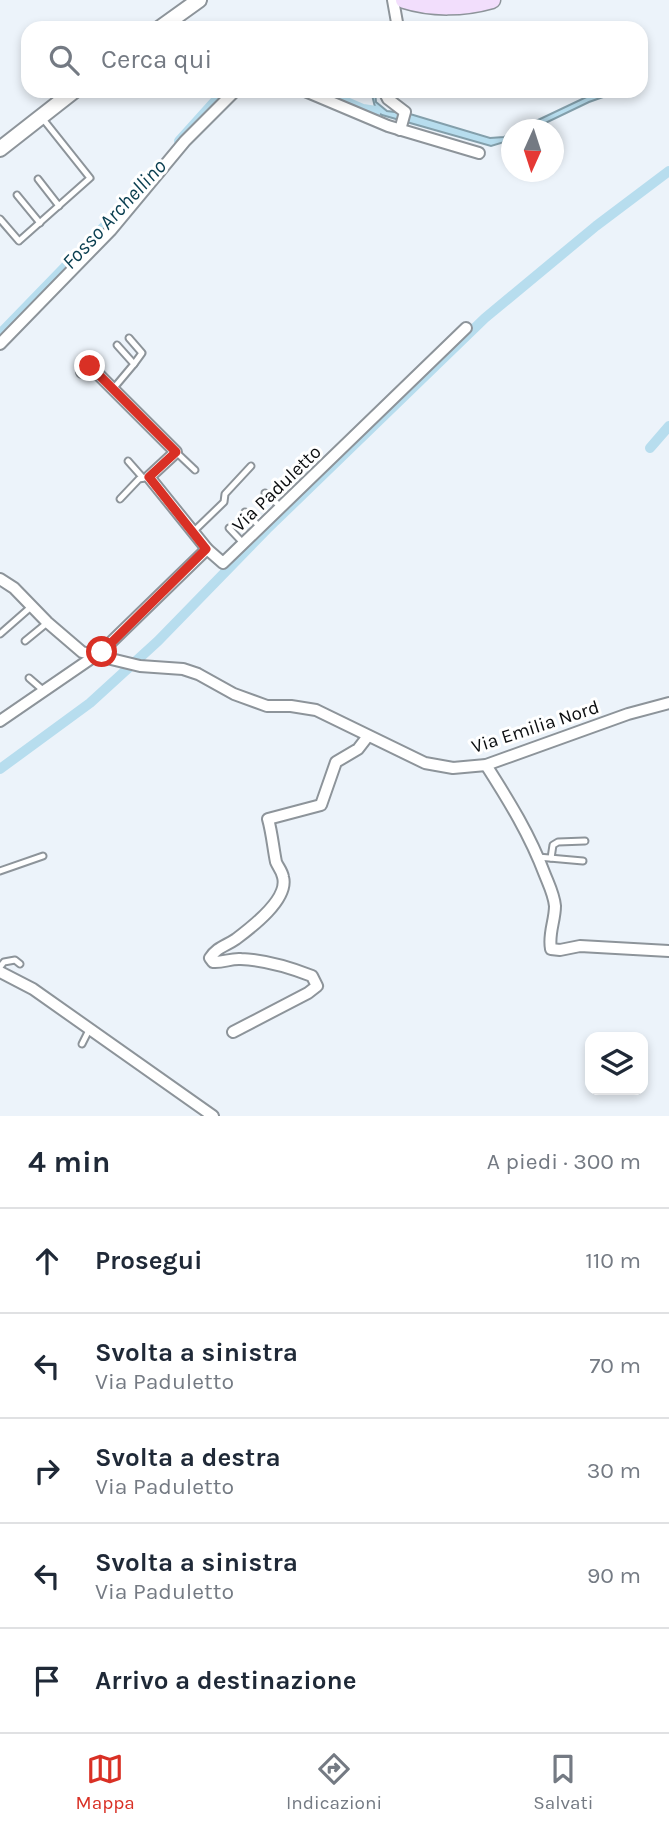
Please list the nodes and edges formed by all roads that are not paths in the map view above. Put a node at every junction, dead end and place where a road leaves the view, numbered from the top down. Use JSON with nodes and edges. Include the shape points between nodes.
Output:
{"nodes":[{"id":1,"x":199,"y":0,"type":"edge"},
{"id":2,"x":393,"y":0,"type":"edge"},
{"id":3,"x":404,"y":0,"type":"edge"},
{"id":4,"x":492,"y":0,"type":"edge"},
{"id":5,"x":170,"y":21,"type":"edge"},
{"id":6,"x":397,"y":21,"type":"edge"},
{"id":7,"x":65,"y":98,"type":"edge"},
{"id":8,"x":228,"y":98,"type":"edge"},
{"id":9,"x":324,"y":98,"type":"edge"},
{"id":10,"x":388,"y":98,"type":"edge"},
{"id":11,"x":41,"y":117,"type":"junction"},
{"id":12,"x":401,"y":127,"type":"junction"},
{"id":13,"x":0,"y":149,"type":"edge"},
{"id":14,"x":479,"y":153,"type":"dead end"},
{"id":15,"x":38,"y":179,"type":"dead end"},
{"id":16,"x":17,"y":195,"type":"dead end"},
{"id":17,"x":59,"y":206,"type":"junction"},
{"id":18,"x":0,"y":219,"type":"edge"},
{"id":19,"x":40,"y":223,"type":"junction"},
{"id":20,"x":466,"y":328,"type":"dead end"},
{"id":21,"x":130,"y":338,"type":"dead end"},
{"id":22,"x":0,"y":344,"type":"edge"},
{"id":23,"x":117,"y":345,"type":"dead end"},
{"id":24,"x":134,"y":365,"type":"junction"},
{"id":25,"x":82,"y":372,"type":"dead end"},
{"id":26,"x":113,"y":389,"type":"junction"},
{"id":27,"x":177,"y":436,"type":"dead end"},
{"id":28,"x":172,"y":449,"type":"junction"},
{"id":29,"x":128,"y":461,"type":"dead end"},
{"id":30,"x":251,"y":466,"type":"dead end"},
{"id":31,"x":195,"y":470,"type":"dead end"},
{"id":32,"x":146,"y":477,"type":"junction"},
{"id":33,"x":265,"y":493,"type":"dead end"},
{"id":34,"x":120,"y":499,"type":"dead end"},
{"id":35,"x":282,"y":508,"type":"junction"},
{"id":36,"x":245,"y":512,"type":"dead end"},
{"id":37,"x":261,"y":527,"type":"junction"},
{"id":38,"x":229,"y":528,"type":"dead end"},
{"id":39,"x":193,"y":532,"type":"junction"},
{"id":40,"x":244,"y":544,"type":"junction"},
{"id":41,"x":206,"y":549,"type":"junction"},
{"id":42,"x":3,"y":584,"type":"edge"},
{"id":43,"x":32,"y":606,"type":"junction"},
{"id":44,"x":47,"y":622,"type":"junction"},
{"id":45,"x":0,"y":634,"type":"edge"},
{"id":46,"x":25,"y":641,"type":"dead end"},
{"id":47,"x":94,"y":655,"type":"junction"},
{"id":48,"x":29,"y":678,"type":"dead end"},
{"id":49,"x":44,"y":691,"type":"junction"},
{"id":50,"x":669,"y":702,"type":"edge"},
{"id":51,"x":0,"y":721,"type":"edge"},
{"id":52,"x":368,"y":736,"type":"junction"},
{"id":53,"x":486,"y":765,"type":"junction"},
{"id":54,"x":585,"y":841,"type":"dead end"},
{"id":55,"x":43,"y":856,"type":"dead end"},
{"id":56,"x":538,"y":857,"type":"junction"},
{"id":57,"x":551,"y":858,"type":"junction"},
{"id":58,"x":583,"y":861,"type":"dead end"},
{"id":59,"x":0,"y":871,"type":"edge"},
{"id":60,"x":669,"y":951,"type":"edge"},
{"id":61,"x":20,"y":964,"type":"dead end"},
{"id":62,"x":0,"y":969,"type":"edge"},
{"id":63,"x":56,"y":992,"type":"dead end"},
{"id":64,"x":44,"y":998,"type":"junction"},
{"id":65,"x":92,"y":1028,"type":"junction"},
{"id":66,"x":233,"y":1032,"type":"dead end"},
{"id":67,"x":82,"y":1044,"type":"dead end"},
{"id":68,"x":213,"y":1116,"type":"edge"}],
"edges":[{"from":1,"to":5,"type":"street"},
{"from":2,"to":6,"type":"street"},
{"from":3,"to":4,"type":"main road","via":[[444,6]]},
{"from":7,"to":11,"type":"street"},
{"from":8,"to":22,"type":"street"},
{"from":9,"to":12,"type":"street"},
{"from":10,"to":12,"type":"street","via":[[405,112]]},
{"from":11,"to":13,"type":"street"},
{"from":11,"to":17,"type":"lane","via":[[90,178]]},
{"from":12,"to":14,"type":"street"},
{"from":15,"to":17,"type":"lane"},
{"from":16,"to":19,"type":"lane"},
{"from":17,"to":19,"type":"lane"},
{"from":18,"to":19,"type":"lane","via":[[19,241]]},
{"from":20,"to":35,"type":"street","name":"Via Paduletto"},
{"from":21,"to":24,"type":"lane","via":[[142,353]]},
{"from":23,"to":24,"type":"lane"},
{"from":24,"to":26,"type":"lane"},
{"from":25,"to":26,"type":"street","via":[[90,366]]},
{"from":26,"to":28,"type":"street"},
{"from":27,"to":28,"type":"lane"},
{"from":28,"to":31,"type":"lane"},
{"from":28,"to":32,"type":"street"},
{"from":29,"to":32,"type":"lane"},
{"from":30,"to":39,"type":"lane"},
{"from":32,"to":34,"type":"lane"},
{"from":32,"to":39,"type":"street"},
{"from":33,"to":35,"type":"lane"},
{"from":35,"to":37,"type":"street","name":"Via Paduletto"},
{"from":36,"to":37,"type":"lane"},
{"from":37,"to":40,"type":"street","name":"Via Paduletto"},
{"from":38,"to":40,"type":"lane"},
{"from":39,"to":41,"type":"street"},
{"from":40,"to":41,"type":"street","name":"Via Paduletto","via":[[223,563]]},
{"from":41,"to":47,"type":"street"},
{"from":42,"to":43,"type":"street","name":"Via Emilia Nord"},
{"from":43,"to":44,"type":"street","name":"Via Emilia Nord"},
{"from":43,"to":45,"type":"lane"},
{"from":44,"to":46,"type":"lane"},
{"from":44,"to":47,"type":"street","name":"Via Emilia Nord","via":[[82,652]]},
{"from":47,"to":49,"type":"street"},
{"from":47,"to":52,"type":"street","name":"Via Emilia Nord","via":[[140,666],[183,669],[267,706],[316,710]]},
{"from":48,"to":49,"type":"lane"},
{"from":49,"to":51,"type":"street"},
{"from":50,"to":53,"type":"street","name":"Via Emilia Nord"},
{"from":52,"to":53,"type":"street","name":"Via Emilia Nord","via":[[425,763],[453,768]]},
{"from":52,"to":66,"type":"street","via":[[358,749],[336,762],[321,805],[268,819],[284,878],[282,895],[254,925],[210,958],[213,962],[262,961],[293,969],[312,976],[317,986]]},
{"from":53,"to":56,"type":"street","via":[[514,806]]},
{"from":54,"to":57,"type":"lane","via":[[558,842]]},
{"from":55,"to":59,"type":"lane"},
{"from":56,"to":57,"type":"lane"},
{"from":56,"to":60,"type":"street","via":[[555,908],[551,949]]},
{"from":57,"to":58,"type":"lane"},
{"from":61,"to":62,"type":"lane","via":[[4,962]]},
{"from":62,"to":64,"type":"street"},
{"from":63,"to":64,"type":"lane"},
{"from":64,"to":65,"type":"street"},
{"from":65,"to":67,"type":"lane"},
{"from":65,"to":68,"type":"street"}]}
